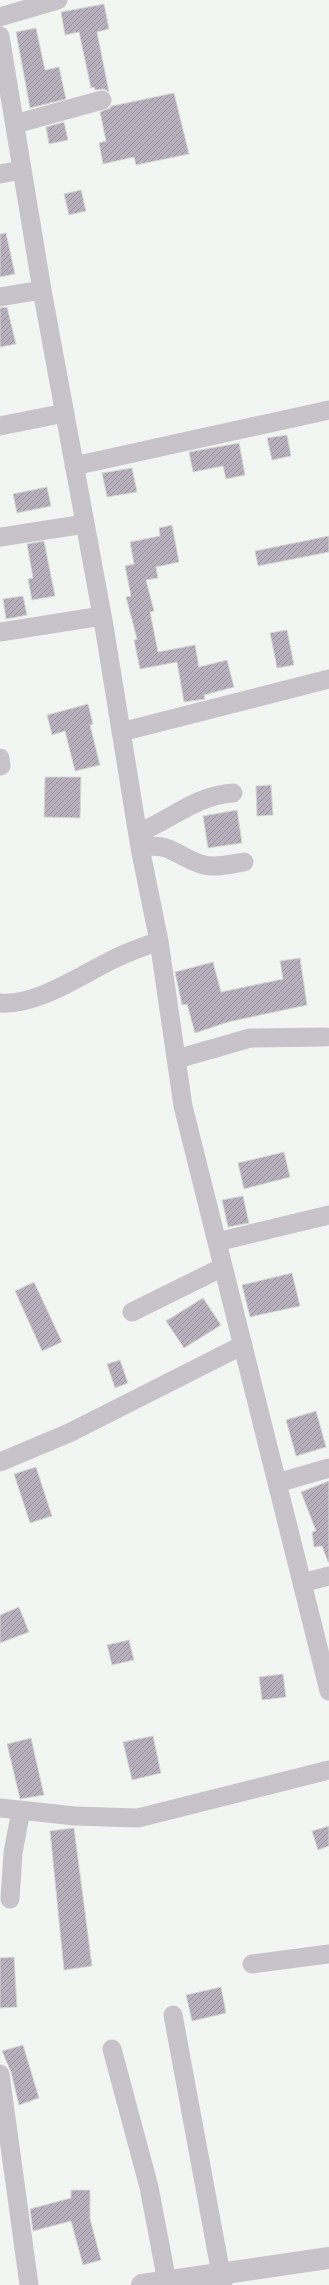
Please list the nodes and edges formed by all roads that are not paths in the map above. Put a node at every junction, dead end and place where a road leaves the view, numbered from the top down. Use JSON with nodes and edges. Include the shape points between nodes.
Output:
{"nodes":[{"id":1,"x":58,"y":0,"type":"edge"},
{"id":2,"x":0,"y":17,"type":"edge"},
{"id":3,"x":0,"y":36,"type":"edge"},
{"id":4,"x":102,"y":100,"type":"dead end"},
{"id":5,"x":15,"y":124,"type":"junction"},
{"id":6,"x":22,"y":170,"type":"junction"},
{"id":7,"x":0,"y":174,"type":"edge"},
{"id":8,"x":42,"y":290,"type":"junction"},
{"id":9,"x":0,"y":297,"type":"edge"},
{"id":10,"x":329,"y":410,"type":"edge"},
{"id":11,"x":65,"y":413,"type":"junction"},
{"id":12,"x":0,"y":426,"type":"edge"},
{"id":13,"x":74,"y":466,"type":"junction"},
{"id":14,"x":85,"y":524,"type":"junction"},
{"id":15,"x":0,"y":537,"type":"edge"},
{"id":16,"x":102,"y":616,"type":"junction"},
{"id":17,"x":0,"y":632,"type":"edge"},
{"id":18,"x":329,"y":679,"type":"edge"},
{"id":19,"x":121,"y":732,"type":"junction"},
{"id":20,"x":233,"y":793,"type":"dead end"},
{"id":21,"x":139,"y":840,"type":"junction"},
{"id":22,"x":244,"y":862,"type":"dead end"},
{"id":23,"x":159,"y":940,"type":"junction"},
{"id":24,"x":0,"y":1003,"type":"edge"},
{"id":25,"x":326,"y":1036,"type":"dead end"},
{"id":26,"x":177,"y":1059,"type":"junction"},
{"id":27,"x":329,"y":1215,"type":"edge"},
{"id":28,"x":217,"y":1242,"type":"junction"},
{"id":29,"x":223,"y":1267,"type":"junction"},
{"id":30,"x":132,"y":1312,"type":"dead end"},
{"id":31,"x":243,"y":1345,"type":"junction"},
{"id":32,"x":0,"y":1462,"type":"edge"},
{"id":33,"x":329,"y":1468,"type":"edge"},
{"id":34,"x":277,"y":1483,"type":"junction"},
{"id":35,"x":329,"y":1576,"type":"edge"},
{"id":36,"x":302,"y":1583,"type":"junction"},
{"id":37,"x":329,"y":1691,"type":"edge"},
{"id":38,"x":329,"y":1770,"type":"edge"},
{"id":39,"x":0,"y":1808,"type":"edge"},
{"id":40,"x":21,"y":1810,"type":"junction"},
{"id":41,"x":10,"y":1899,"type":"dead end"},
{"id":42,"x":329,"y":1954,"type":"edge"},
{"id":43,"x":252,"y":1964,"type":"dead end"},
{"id":44,"x":173,"y":2015,"type":"dead end"},
{"id":45,"x":112,"y":2049,"type":"dead end"},
{"id":46,"x":0,"y":2074,"type":"edge"},
{"id":47,"x":329,"y":2258,"type":"edge"},
{"id":48,"x":223,"y":2280,"type":"edge"},
{"id":49,"x":167,"y":2282,"type":"junction"},
{"id":50,"x":29,"y":2285,"type":"edge"},
{"id":51,"x":142,"y":2285,"type":"edge"}],
"edges":[{"from":1,"to":2,"type":"street"},
{"from":3,"to":5,"type":"street"},
{"from":4,"to":5,"type":"street"},
{"from":5,"to":6,"type":"street"},
{"from":6,"to":7,"type":"street"},
{"from":6,"to":8,"type":"street"},
{"from":8,"to":9,"type":"street"},
{"from":8,"to":11,"type":"street"},
{"from":10,"to":13,"type":"street"},
{"from":11,"to":12,"type":"street"},
{"from":11,"to":13,"type":"street"},
{"from":13,"to":14,"type":"street"},
{"from":14,"to":15,"type":"street"},
{"from":14,"to":16,"type":"street"},
{"from":16,"to":17,"type":"street"},
{"from":16,"to":19,"type":"street"},
{"from":18,"to":19,"type":"street"},
{"from":19,"to":21,"type":"street"},
{"from":20,"to":21,"type":"street","via":[[204,798],[166,820]]},
{"from":21,"to":22,"type":"street","via":[[173,849],[205,865]]},
{"from":21,"to":23,"type":"street"},
{"from":23,"to":24,"type":"street","via":[[117,957],[29,1000]]},
{"from":23,"to":26,"type":"street"},
{"from":25,"to":26,"type":"street","via":[[250,1038]]},
{"from":26,"to":28,"type":"street","via":[[183,1106]]},
{"from":27,"to":28,"type":"street"},
{"from":28,"to":29,"type":"street"},
{"from":29,"to":30,"type":"street"},
{"from":29,"to":31,"type":"street"},
{"from":31,"to":32,"type":"street","via":[[69,1433]]},
{"from":31,"to":34,"type":"street"},
{"from":33,"to":34,"type":"street"},
{"from":34,"to":36,"type":"street"},
{"from":35,"to":36,"type":"street"},
{"from":36,"to":37,"type":"street"},
{"from":38,"to":40,"type":"street","via":[[138,1818],[75,1816]]},
{"from":39,"to":40,"type":"street"},
{"from":40,"to":41,"type":"street","via":[[13,1853]]},
{"from":42,"to":43,"type":"street"},
{"from":44,"to":48,"type":"street"},
{"from":45,"to":49,"type":"street","via":[[149,2187]]},
{"from":46,"to":50,"type":"street"},
{"from":47,"to":48,"type":"street"},
{"from":48,"to":49,"type":"street"},
{"from":49,"to":51,"type":"street"}]}
